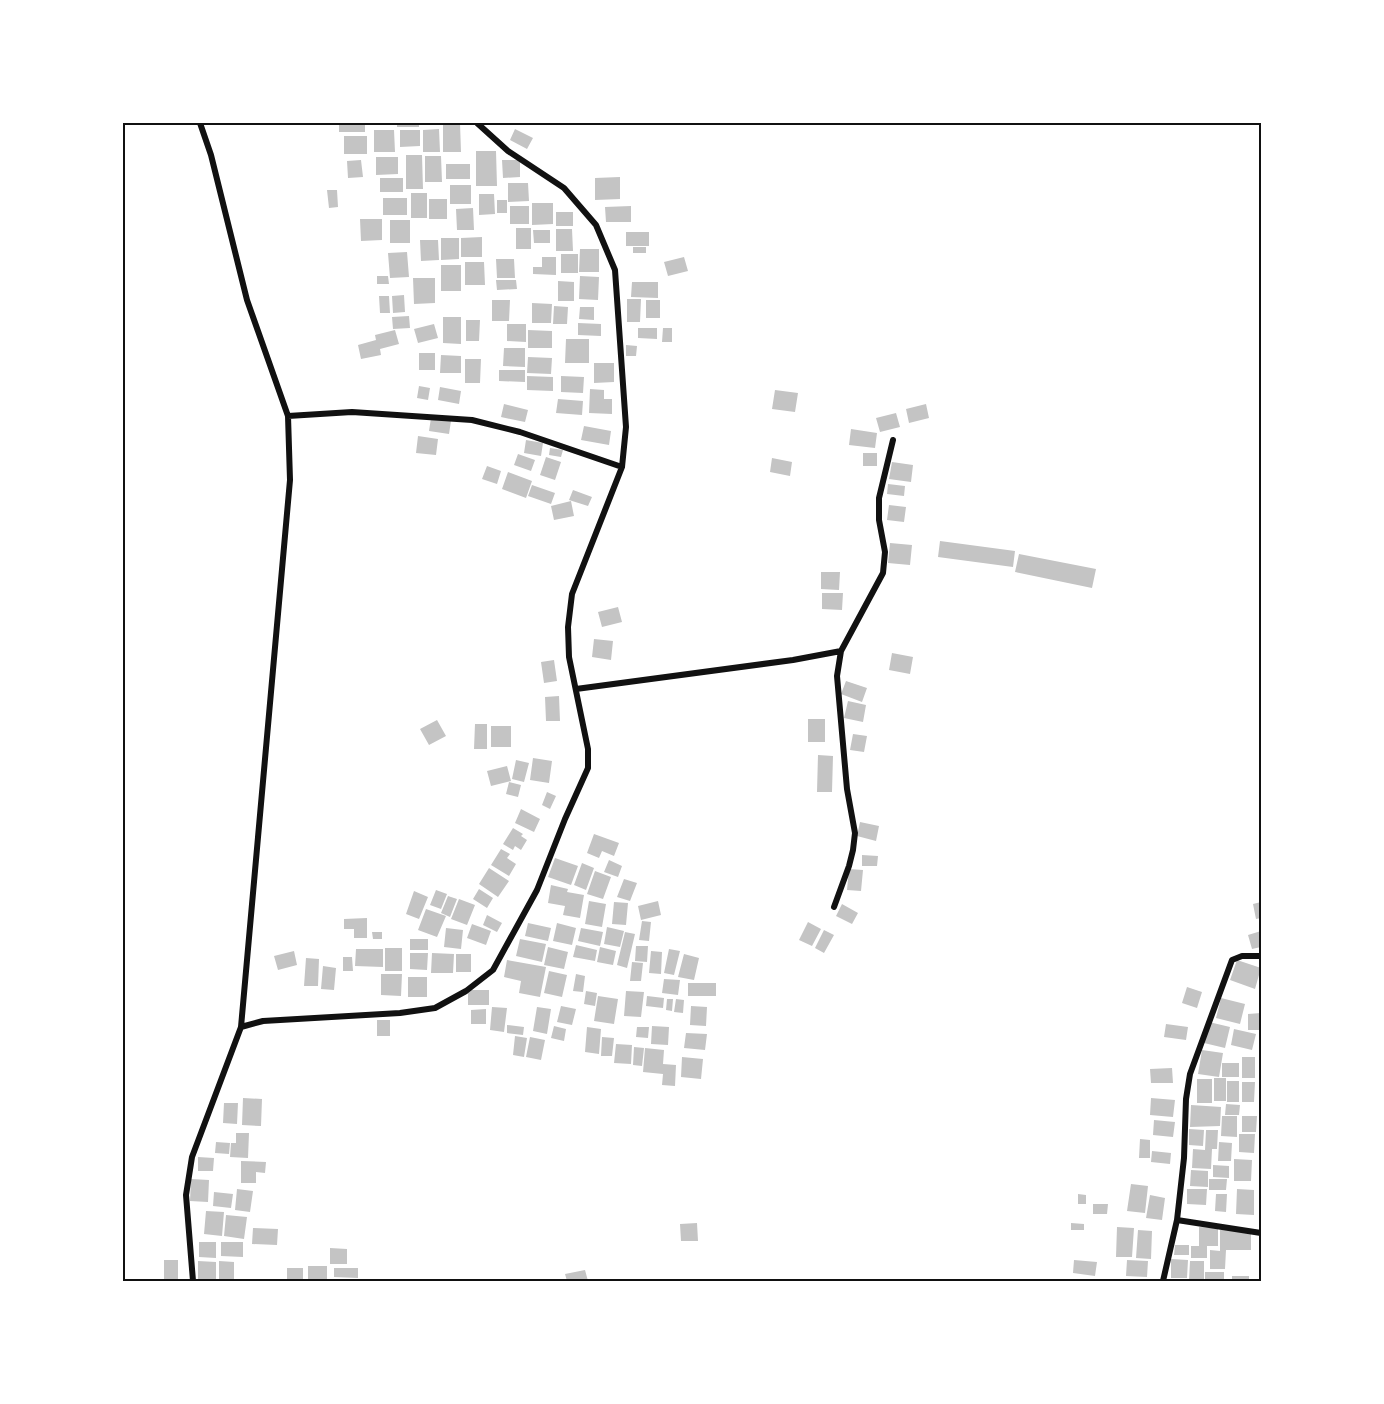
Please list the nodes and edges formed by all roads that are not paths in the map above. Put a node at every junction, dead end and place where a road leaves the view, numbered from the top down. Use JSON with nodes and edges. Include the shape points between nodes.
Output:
{"nodes":[{"id":1,"x":200,"y":123,"type":"edge"},
{"id":2,"x":477,"y":123,"type":"edge"},
{"id":3,"x":288,"y":416,"type":"junction"},
{"id":4,"x":893,"y":440,"type":"dead end"},
{"id":5,"x":622,"y":467,"type":"junction"},
{"id":6,"x":841,"y":651,"type":"junction"},
{"id":7,"x":576,"y":689,"type":"junction"},
{"id":8,"x":834,"y":907,"type":"dead end"},
{"id":9,"x":1261,"y":956,"type":"edge"},
{"id":10,"x":241,"y":1027,"type":"junction"},
{"id":11,"x":1177,"y":1220,"type":"junction"},
{"id":12,"x":1261,"y":1233,"type":"edge"},
{"id":13,"x":193,"y":1281,"type":"edge"},
{"id":14,"x":1163,"y":1281,"type":"edge"}],
"edges":[{"from":1,"to":3,"type":"street","via":[[247,300]]},
{"from":2,"to":5,"type":"street","via":[[508,151],[564,188],[596,225],[615,270],[626,427]]},
{"from":3,"to":5,"type":"street","via":[[352,412],[472,420]]},
{"from":3,"to":10,"type":"street","via":[[290,480]]},
{"from":4,"to":6,"type":"street","via":[[879,498],[885,552],[883,573]]},
{"from":5,"to":7,"type":"street","via":[[572,594],[568,657]]},
{"from":6,"to":7,"type":"street"},
{"from":6,"to":8,"type":"street","via":[[838,693],[855,833]]},
{"from":7,"to":10,"type":"street","via":[[588,768],[537,890],[493,970],[435,1008],[263,1021]]},
{"from":9,"to":11,"type":"street","via":[[1232,960],[1194,1060],[1186,1099]]},
{"from":10,"to":13,"type":"street","via":[[192,1157],[186,1195]]},
{"from":11,"to":12,"type":"street"},
{"from":11,"to":14,"type":"street"}]}
